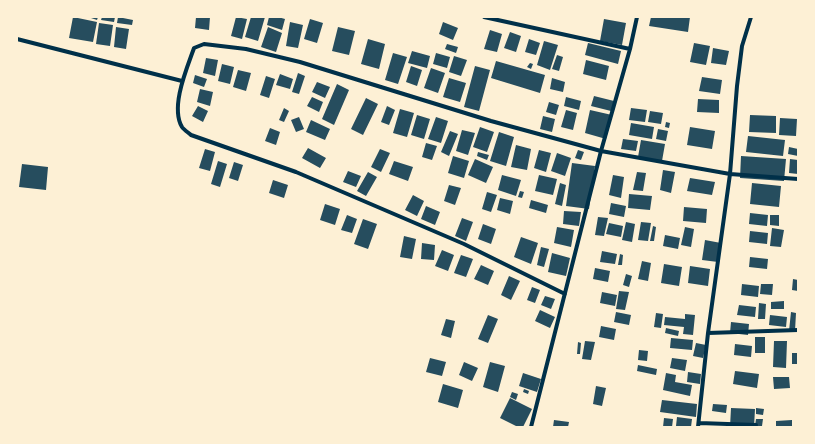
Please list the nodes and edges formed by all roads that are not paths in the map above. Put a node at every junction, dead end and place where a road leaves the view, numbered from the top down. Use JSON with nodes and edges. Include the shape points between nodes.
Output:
{"nodes":[{"id":1,"x":484,"y":17,"type":"edge"},
{"id":2,"x":637,"y":17,"type":"edge"},
{"id":3,"x":751,"y":17,"type":"edge"},
{"id":4,"x":17,"y":39,"type":"edge"},
{"id":5,"x":630,"y":49,"type":"junction"},
{"id":6,"x":182,"y":81,"type":"junction"},
{"id":7,"x":601,"y":151,"type":"junction"},
{"id":8,"x":730,"y":174,"type":"junction"},
{"id":9,"x":798,"y":179,"type":"edge"},
{"id":10,"x":565,"y":294,"type":"junction"},
{"id":11,"x":798,"y":330,"type":"edge"},
{"id":12,"x":708,"y":333,"type":"junction"},
{"id":13,"x":698,"y":425,"type":"edge"},
{"id":14,"x":756,"y":425,"type":"dead end"},
{"id":15,"x":531,"y":427,"type":"edge"}],
"edges":[{"from":1,"to":5,"type":"street"},
{"from":2,"to":5,"type":"street"},
{"from":3,"to":8,"type":"street","via":[[742,46]]},
{"from":4,"to":6,"type":"street"},
{"from":5,"to":7,"type":"street"},
{"from":6,"to":7,"type":"street","via":[[194,48],[204,44],[246,49],[300,62],[491,121]]},
{"from":6,"to":10,"type":"street","via":[[177,110],[182,127],[192,135],[296,172],[464,244]]},
{"from":7,"to":8,"type":"street"},
{"from":7,"to":10,"type":"street"},
{"from":8,"to":9,"type":"street"},
{"from":8,"to":12,"type":"street"},
{"from":10,"to":15,"type":"street"},
{"from":11,"to":12,"type":"street"},
{"from":12,"to":13,"type":"street"},
{"from":13,"to":14,"type":"street"}]}
